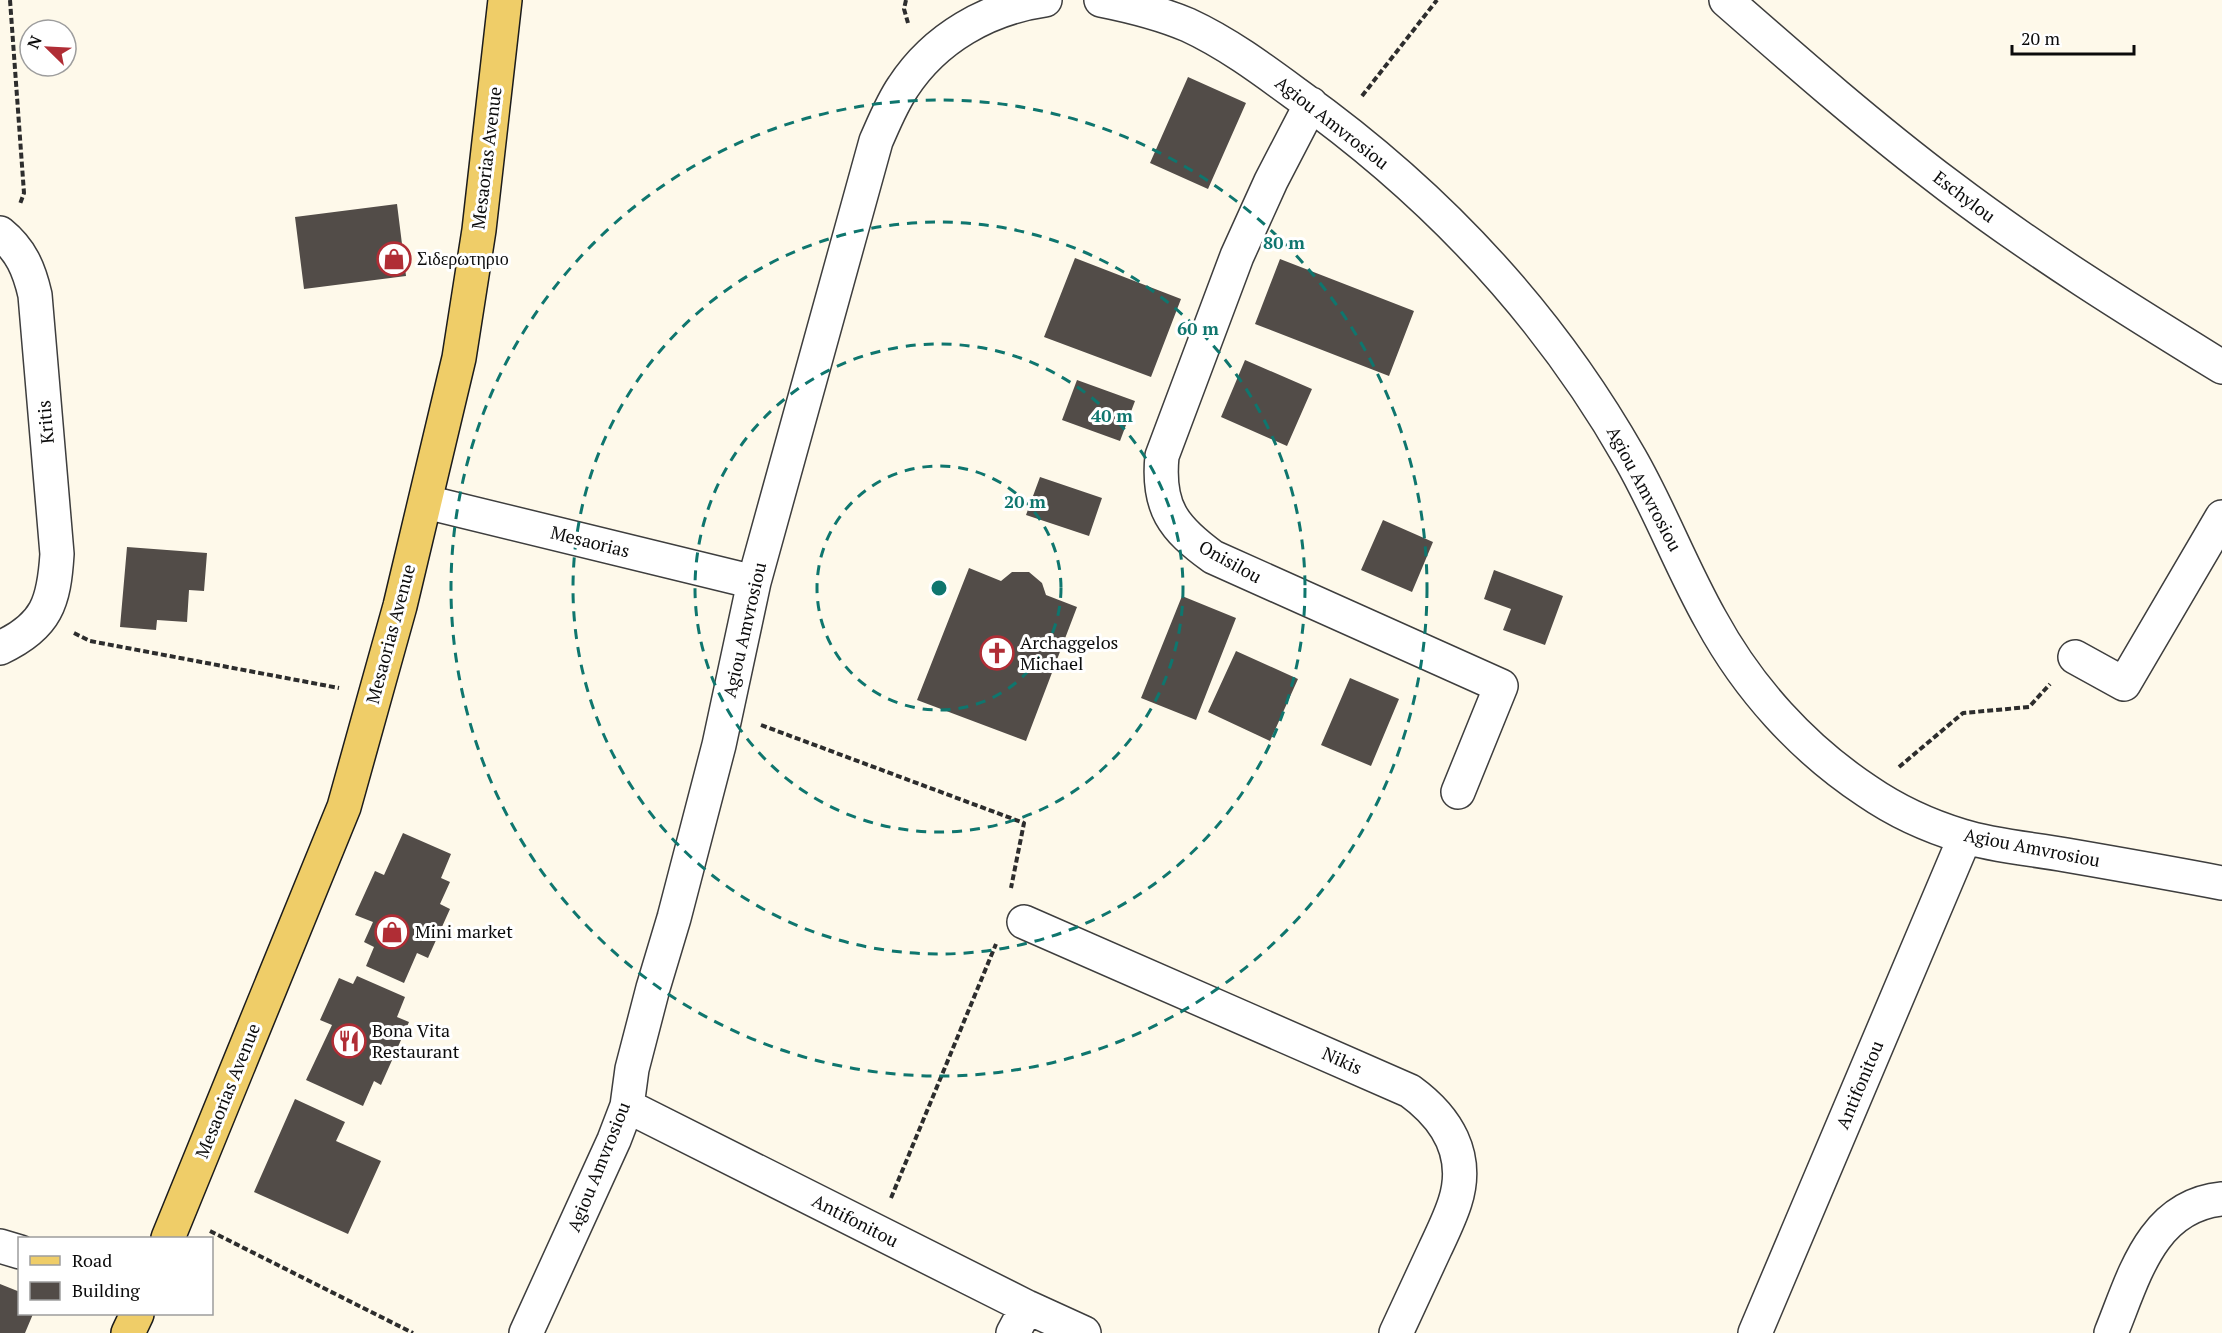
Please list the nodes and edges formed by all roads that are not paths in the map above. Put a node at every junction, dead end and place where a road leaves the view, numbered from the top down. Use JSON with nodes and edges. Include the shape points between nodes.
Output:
{"nodes":[{"id":1,"x":505,"y":0,"type":"edge"},
{"id":2,"x":1045,"y":0,"type":"edge"},
{"id":3,"x":1101,"y":0,"type":"edge"},
{"id":4,"x":1726,"y":0,"type":"edge"},
{"id":5,"x":1311,"y":105,"type":"junction"},
{"id":6,"x":3,"y":235,"type":"edge"},
{"id":7,"x":2222,"y":366,"type":"edge"},
{"id":8,"x":426,"y":502,"type":"junction"},
{"id":9,"x":2222,"y":517,"type":"edge"},
{"id":10,"x":754,"y":582,"type":"junction"},
{"id":11,"x":0,"y":648,"type":"edge"},
{"id":12,"x":2075,"y":657,"type":"road end"},
{"id":13,"x":1458,"y":792,"type":"dead end"},
{"id":14,"x":1965,"y":837,"type":"junction"},
{"id":15,"x":2222,"y":883,"type":"edge"},
{"id":16,"x":1024,"y":922,"type":"road end"},
{"id":17,"x":627,"y":1106,"type":"junction"},
{"id":18,"x":2222,"y":1199,"type":"edge"},
{"id":19,"x":173,"y":1226,"type":"edge"},
{"id":20,"x":0,"y":1246,"type":"edge"},
{"id":21,"x":18,"y":1251,"type":"edge"},
{"id":22,"x":136,"y":1315,"type":"edge"},
{"id":23,"x":1020,"y":1320,"type":"edge"},
{"id":24,"x":128,"y":1333,"type":"edge"},
{"id":25,"x":526,"y":1333,"type":"edge"},
{"id":26,"x":1084,"y":1333,"type":"edge"},
{"id":27,"x":1396,"y":1333,"type":"edge"},
{"id":28,"x":1755,"y":1333,"type":"edge"},
{"id":29,"x":2111,"y":1333,"type":"edge"}],
"edges":[{"from":1,"to":8,"type":"main road","name":"Mesaorias Avenue","via":[[479,230],[459,358]]},
{"from":2,"to":10,"type":"street","name":"Agiou Amvrosiou","via":[[999,11],[969,24],[926,59],[890,110],[876,141]]},
{"from":3,"to":5,"type":"street","name":"Agiou Amvrosiou","via":[[1189,26],[1229,47]]},
{"from":4,"to":7,"type":"street","name":"Eschylou","via":[[1896,146],[1958,193],[2099,290]]},
{"from":5,"to":13,"type":"street","name":"Onisilou","via":[[1237,256],[1162,456],[1162,493],[1167,512],[1178,529],[1213,557],[1501,686]]},
{"from":5,"to":14,"type":"street","name":"Agiou Amvrosiou","via":[[1387,165],[1457,230],[1530,312],[1610,423],[1658,508],[1712,622],[1752,684],[1818,754],[1868,793],[1900,811]]},
{"from":6,"to":11,"type":"street","name":"Kritis","via":[[23,257],[35,295],[57,554],[52,596],[42,619]]},
{"from":8,"to":10,"type":"street","name":"Mesaorias"},
{"from":8,"to":19,"type":"main road","name":"Mesaorias Avenue","via":[[344,807]]},
{"from":9,"to":12,"type":"street","via":[[2124,684]]},
{"from":10,"to":17,"type":"street","name":"Agiou Amvrosiou","via":[[727,712],[632,1069]]},
{"from":14,"to":15,"type":"street","name":"Agiou Amvrosiou"},
{"from":14,"to":28,"type":"street","name":"Antifonitou"},
{"from":16,"to":27,"type":"street","name":"Nikis","via":[[1410,1091],[1436,1113],[1453,1140],[1459,1185],[1447,1222]]},
{"from":17,"to":23,"type":"street","name":"Antifonitou","via":[[877,1232]]},
{"from":17,"to":25,"type":"street","name":"Agiou Amvrosiou"},
{"from":18,"to":29,"type":"street","via":[[2176,1214],[2155,1237]]},
{"from":20,"to":21,"type":"street"},
{"from":22,"to":24,"type":"main road"},
{"from":23,"to":26,"type":"street","name":"Antifonitou"}]}
